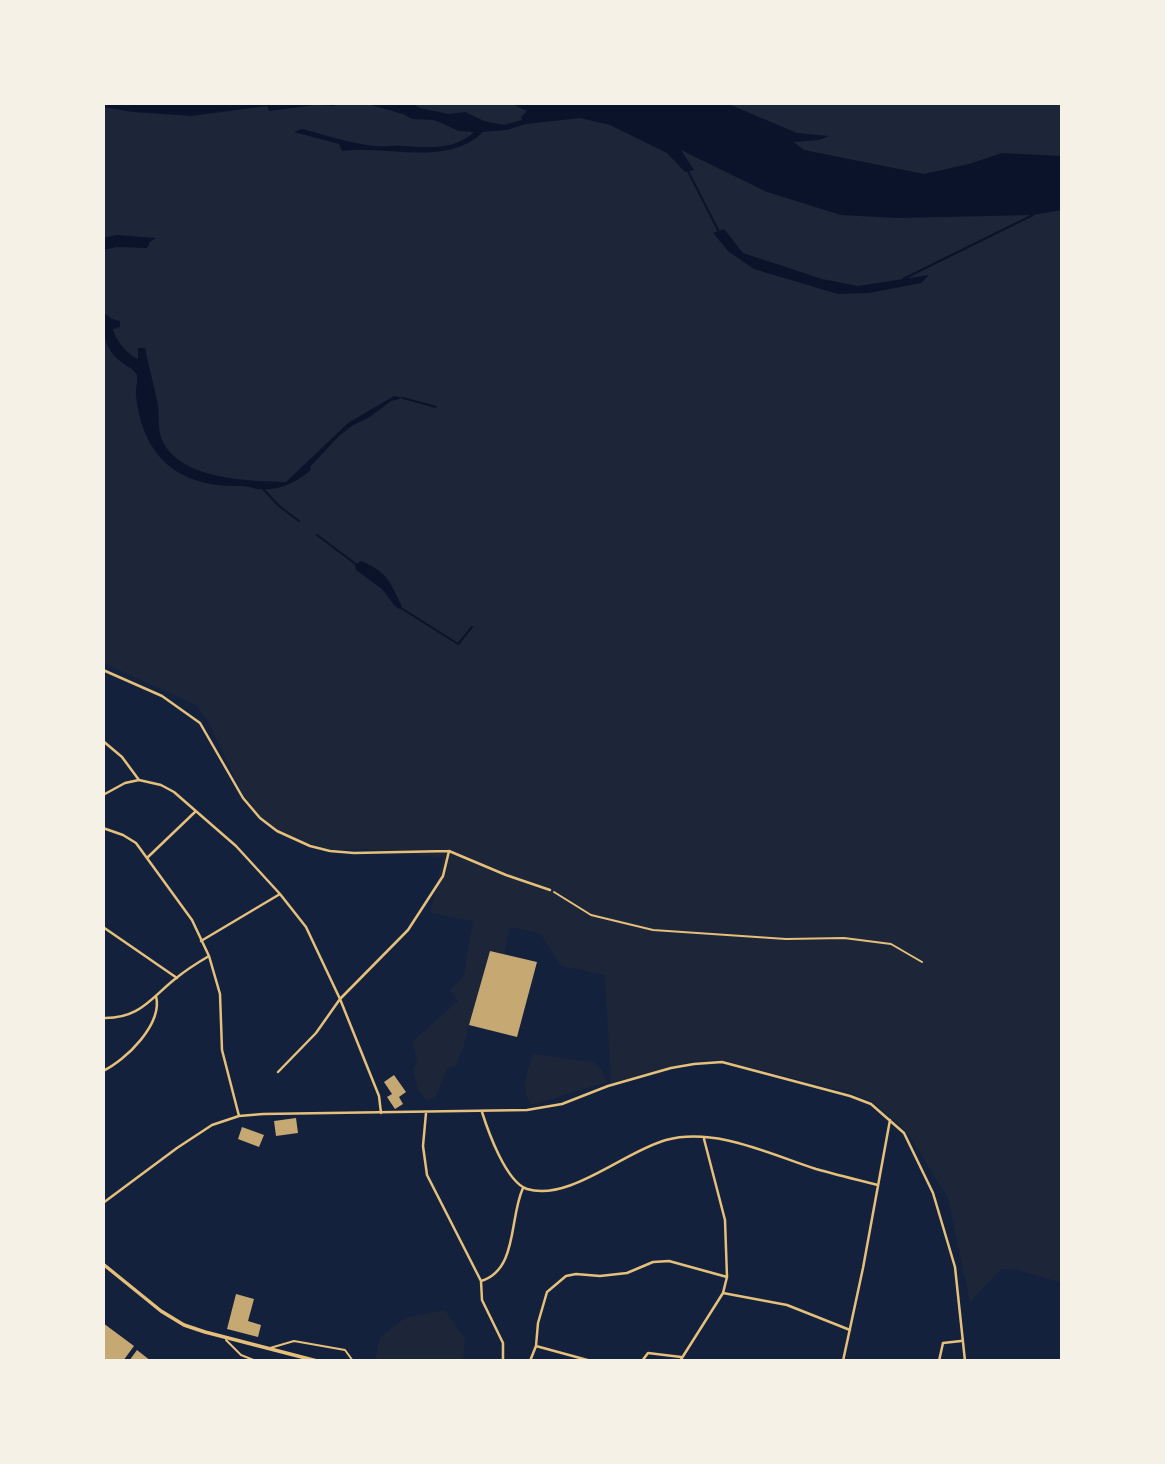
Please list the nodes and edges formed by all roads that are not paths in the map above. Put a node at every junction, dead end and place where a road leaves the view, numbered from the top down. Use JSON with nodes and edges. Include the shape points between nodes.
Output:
{"nodes":[{"id":1,"x":103,"y":670,"type":"edge"},
{"id":2,"x":103,"y":741,"type":"edge"},
{"id":3,"x":139,"y":780,"type":"junction"},
{"id":4,"x":103,"y":795,"type":"edge"},
{"id":5,"x":196,"y":811,"type":"junction"},
{"id":6,"x":103,"y":828,"type":"edge"},
{"id":7,"x":449,"y":851,"type":"junction"},
{"id":8,"x":148,"y":857,"type":"junction"},
{"id":9,"x":550,"y":890,"type":"road end"},
{"id":10,"x":280,"y":894,"type":"junction"},
{"id":11,"x":103,"y":927,"type":"edge"},
{"id":12,"x":201,"y":942,"type":"junction"},
{"id":13,"x":208,"y":956,"type":"junction"},
{"id":14,"x":177,"y":978,"type":"junction"},
{"id":15,"x":156,"y":996,"type":"junction"},
{"id":16,"x":340,"y":999,"type":"junction"},
{"id":17,"x":103,"y":1018,"type":"edge"},
{"id":18,"x":103,"y":1072,"type":"edge"},
{"id":19,"x":278,"y":1072,"type":"dead end"},
{"id":20,"x":482,"y":1112,"type":"junction"},
{"id":21,"x":381,"y":1113,"type":"junction"},
{"id":22,"x":426,"y":1113,"type":"junction"},
{"id":23,"x":239,"y":1116,"type":"junction"},
{"id":24,"x":890,"y":1118,"type":"junction"},
{"id":25,"x":704,"y":1138,"type":"junction"},
{"id":26,"x":878,"y":1185,"type":"junction"},
{"id":27,"x":523,"y":1188,"type":"junction"},
{"id":28,"x":103,"y":1203,"type":"edge"},
{"id":29,"x":103,"y":1264,"type":"edge"},
{"id":30,"x":727,"y":1277,"type":"junction"},
{"id":31,"x":481,"y":1281,"type":"junction"},
{"id":32,"x":723,"y":1293,"type":"junction"},
{"id":33,"x":849,"y":1330,"type":"junction"},
{"id":34,"x":222,"y":1336,"type":"junction"},
{"id":35,"x":962,"y":1341,"type":"junction"},
{"id":36,"x":536,"y":1346,"type":"junction"},
{"id":37,"x":269,"y":1348,"type":"junction"},
{"id":38,"x":301,"y":1358,"type":"junction"},
{"id":39,"x":681,"y":1359,"type":"edge"},
{"id":40,"x":257,"y":1361,"type":"edge"},
{"id":41,"x":296,"y":1361,"type":"edge"},
{"id":42,"x":317,"y":1361,"type":"edge"},
{"id":43,"x":353,"y":1361,"type":"edge"},
{"id":44,"x":503,"y":1361,"type":"edge"},
{"id":45,"x":530,"y":1361,"type":"edge"},
{"id":46,"x":591,"y":1361,"type":"edge"},
{"id":47,"x":642,"y":1361,"type":"edge"},
{"id":48,"x":843,"y":1361,"type":"edge"},
{"id":49,"x":939,"y":1361,"type":"edge"},
{"id":50,"x":965,"y":1361,"type":"edge"}],
"edges":[{"from":1,"to":7,"type":"street","via":[[162,696],[200,723],[243,798],[277,831],[330,851]]},
{"from":2,"to":3,"type":"street"},
{"from":3,"to":4,"type":"street"},
{"from":3,"to":5,"type":"street","via":[[174,792]]},
{"from":5,"to":8,"type":"street"},
{"from":5,"to":10,"type":"street"},
{"from":6,"to":8,"type":"street","via":[[136,843]]},
{"from":7,"to":9,"type":"street"},
{"from":7,"to":16,"type":"street","via":[[443,876],[408,930]]},
{"from":8,"to":12,"type":"street","via":[[192,920]]},
{"from":10,"to":12,"type":"street"},
{"from":10,"to":16,"type":"street","via":[[306,927]]},
{"from":11,"to":14,"type":"street"},
{"from":12,"to":13,"type":"street"},
{"from":13,"to":14,"type":"street"},
{"from":13,"to":23,"type":"street","via":[[220,994],[222,1050]]},
{"from":14,"to":15,"type":"street"},
{"from":15,"to":17,"type":"street","via":[[141,1010]]},
{"from":15,"to":18,"type":"street","via":[[152,1026]]},
{"from":16,"to":19,"type":"street","via":[[316,1033]]},
{"from":16,"to":21,"type":"street","via":[[379,1096]]},
{"from":20,"to":22,"type":"street"},
{"from":20,"to":24,"type":"street","via":[[541,1109],[671,1068],[722,1062],[850,1096]]},
{"from":20,"to":27,"type":"street","via":[[494,1146]]},
{"from":21,"to":22,"type":"street"},
{"from":21,"to":23,"type":"street"},
{"from":22,"to":31,"type":"street","via":[[423,1146],[427,1175]]},
{"from":23,"to":28,"type":"street","via":[[197,1134]]},
{"from":24,"to":26,"type":"street"},
{"from":24,"to":35,"type":"street","via":[[904,1133],[933,1193],[955,1266]]},
{"from":25,"to":26,"type":"street","via":[[726,1139]]},
{"from":25,"to":27,"type":"street","via":[[669,1139],[650,1145],[558,1188],[541,1192]]},
{"from":25,"to":30,"type":"street","via":[[725,1220]]},
{"from":26,"to":33,"type":"street"},
{"from":27,"to":31,"type":"street","via":[[507,1259],[491,1278]]},
{"from":29,"to":34,"type":"street","via":[[160,1311],[184,1325]]},
{"from":30,"to":32,"type":"street"},
{"from":30,"to":36,"type":"street","via":[[670,1261],[653,1262],[627,1273],[566,1276],[547,1292]]},
{"from":31,"to":44,"type":"street","via":[[482,1300],[503,1343]]},
{"from":32,"to":33,"type":"street","via":[[787,1305]]},
{"from":32,"to":39,"type":"street"},
{"from":33,"to":48,"type":"street"},
{"from":34,"to":37,"type":"street"},
{"from":34,"to":40,"type":"lane","via":[[242,1355]]},
{"from":35,"to":49,"type":"street","via":[[943,1343]]},
{"from":35,"to":50,"type":"street"},
{"from":36,"to":45,"type":"street"},
{"from":36,"to":46,"type":"street"},
{"from":37,"to":38,"type":"street"},
{"from":37,"to":43,"type":"lane","via":[[294,1341],[345,1350]]},
{"from":38,"to":41,"type":"lane"},
{"from":38,"to":42,"type":"street"},
{"from":39,"to":47,"type":"street","via":[[653,1352]]}]}
